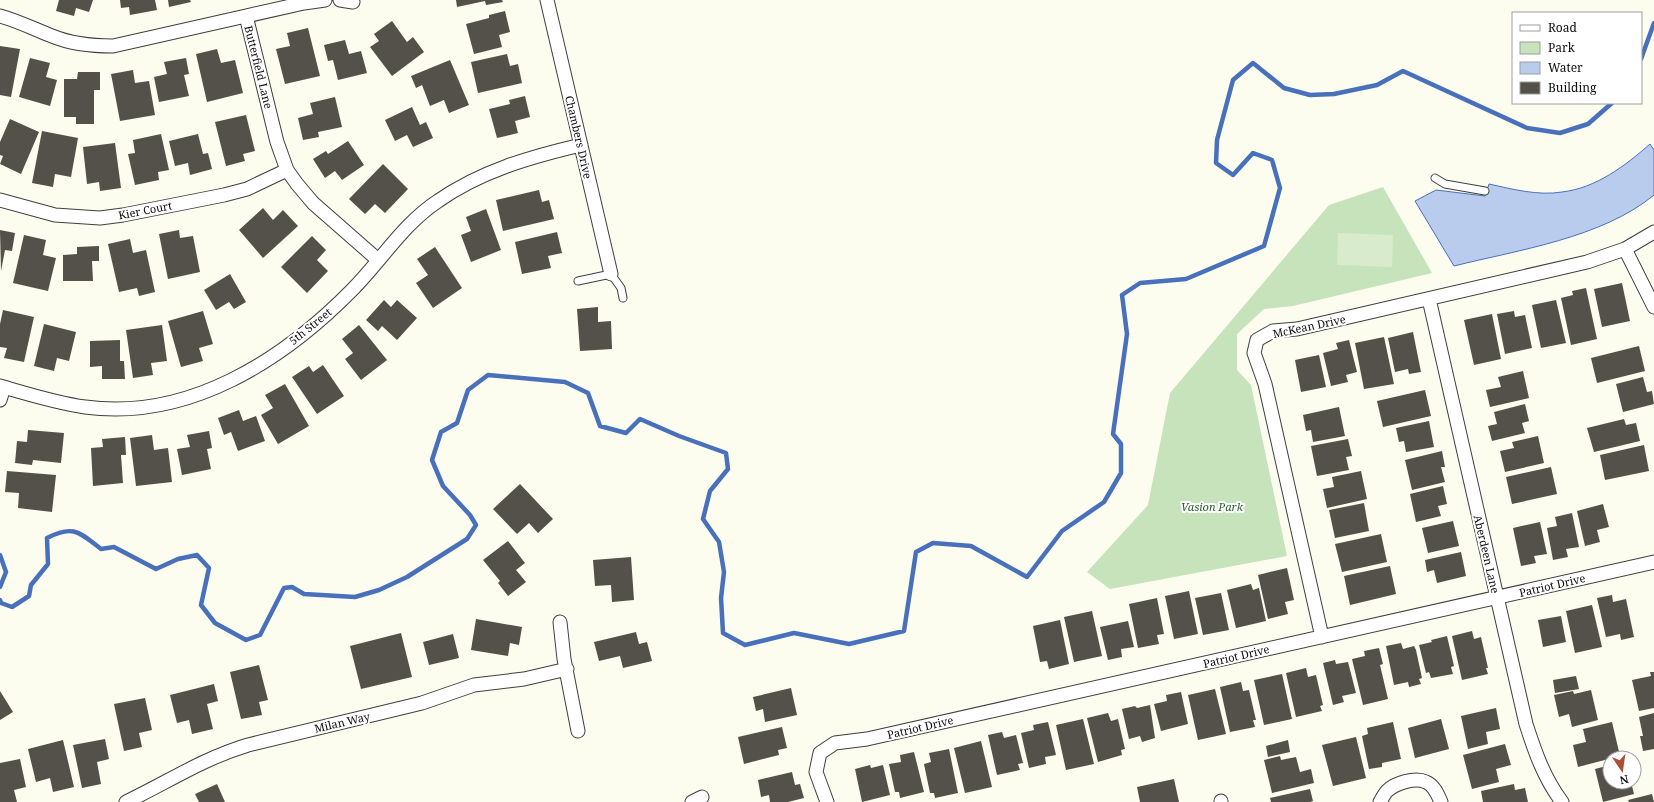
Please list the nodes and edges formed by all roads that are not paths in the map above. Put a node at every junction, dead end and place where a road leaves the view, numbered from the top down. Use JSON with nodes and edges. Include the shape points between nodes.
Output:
{"nodes":[{"id":1,"x":325,"y":0,"type":"edge"},
{"id":2,"x":547,"y":0,"type":"edge"},
{"id":3,"x":0,"y":16,"type":"edge"},
{"id":4,"x":246,"y":16,"type":"junction"},
{"id":5,"x":581,"y":146,"type":"junction"},
{"id":6,"x":287,"y":170,"type":"junction"},
{"id":7,"x":1435,"y":178,"type":"dead end"},
{"id":8,"x":1485,"y":191,"type":"dead end"},
{"id":9,"x":0,"y":200,"type":"edge"},
{"id":10,"x":1654,"y":232,"type":"edge"},
{"id":11,"x":1625,"y":249,"type":"junction"},
{"id":12,"x":378,"y":260,"type":"junction"},
{"id":13,"x":611,"y":274,"type":"junction"},
{"id":14,"x":578,"y":281,"type":"dead end"},
{"id":15,"x":623,"y":298,"type":"dead end"},
{"id":16,"x":1429,"y":299,"type":"junction"},
{"id":17,"x":1654,"y":307,"type":"edge"},
{"id":18,"x":2,"y":387,"type":"edge"},
{"id":19,"x":0,"y":400,"type":"edge"},
{"id":20,"x":1654,"y":562,"type":"edge"},
{"id":21,"x":1497,"y":597,"type":"junction"},
{"id":22,"x":560,"y":622,"type":"dead end"},
{"id":23,"x":1322,"y":637,"type":"junction"},
{"id":24,"x":567,"y":669,"type":"junction"},
{"id":25,"x":578,"y":731,"type":"dead end"},
{"id":26,"x":145,"y":798,"type":"edge"},
{"id":27,"x":126,"y":802,"type":"edge"},
{"id":28,"x":827,"y":802,"type":"edge"},
{"id":29,"x":1380,"y":802,"type":"edge"},
{"id":30,"x":1440,"y":802,"type":"edge"},
{"id":31,"x":1562,"y":802,"type":"edge"}],
"edges":[{"from":1,"to":4,"type":"street"},
{"from":2,"to":5,"type":"street","name":"Chambers Drive"},
{"from":3,"to":4,"type":"street","name":"Butterfield Lane","via":[[73,43],[106,46],[134,43]]},
{"from":4,"to":6,"type":"street","name":"Butterfield Lane","via":[[277,142]]},
{"from":5,"to":12,"type":"street","name":"5th Street","via":[[521,161],[488,172],[461,186],[436,202],[411,224]]},
{"from":5,"to":13,"type":"street","name":"Chambers Drive"},
{"from":6,"to":9,"type":"street","name":"Kier Court","via":[[247,189],[224,195],[100,218],[55,215]]},
{"from":6,"to":12,"type":"street","name":"Butterfield Lane","via":[[313,203]]},
{"from":7,"to":8,"type":"lane","via":[[1445,184]]},
{"from":10,"to":11,"type":"street","name":"McKean Drive"},
{"from":11,"to":16,"type":"street","name":"McKean Drive","via":[[1557,270]]},
{"from":11,"to":17,"type":"street"},
{"from":12,"to":18,"type":"street","name":"5th Street","via":[[350,292],[310,328],[237,378],[207,392],[177,402],[142,408],[110,409],[59,403]]},
{"from":13,"to":14,"type":"lane"},
{"from":13,"to":15,"type":"lane","via":[[621,288]]},
{"from":16,"to":21,"type":"street","name":"Aberdeen Lane"},
{"from":16,"to":23,"type":"street","name":"McKean Drive","via":[[1297,329],[1273,331],[1256,340],[1254,353],[1265,384]]},
{"from":18,"to":19,"type":"street"},
{"from":20,"to":21,"type":"street","name":"Patriot Drive"},
{"from":21,"to":23,"type":"street","name":"Patriot Drive"},
{"from":21,"to":31,"type":"street","name":"Aberdeen Lane","via":[[1526,724],[1536,755]]},
{"from":22,"to":24,"type":"street"},
{"from":23,"to":28,"type":"street","name":"Patriot Drive","via":[[867,739],[835,743],[820,753],[816,772]]},
{"from":24,"to":25,"type":"street"},
{"from":24,"to":26,"type":"street","name":"Milan Way","via":[[524,679],[474,685],[422,703],[220,753],[193,766]]},
{"from":26,"to":27,"type":"street","name":"Milan Way"},
{"from":29,"to":30,"type":"street","via":[[1386,792],[1398,784],[1417,780],[1427,782],[1436,791]]}]}
